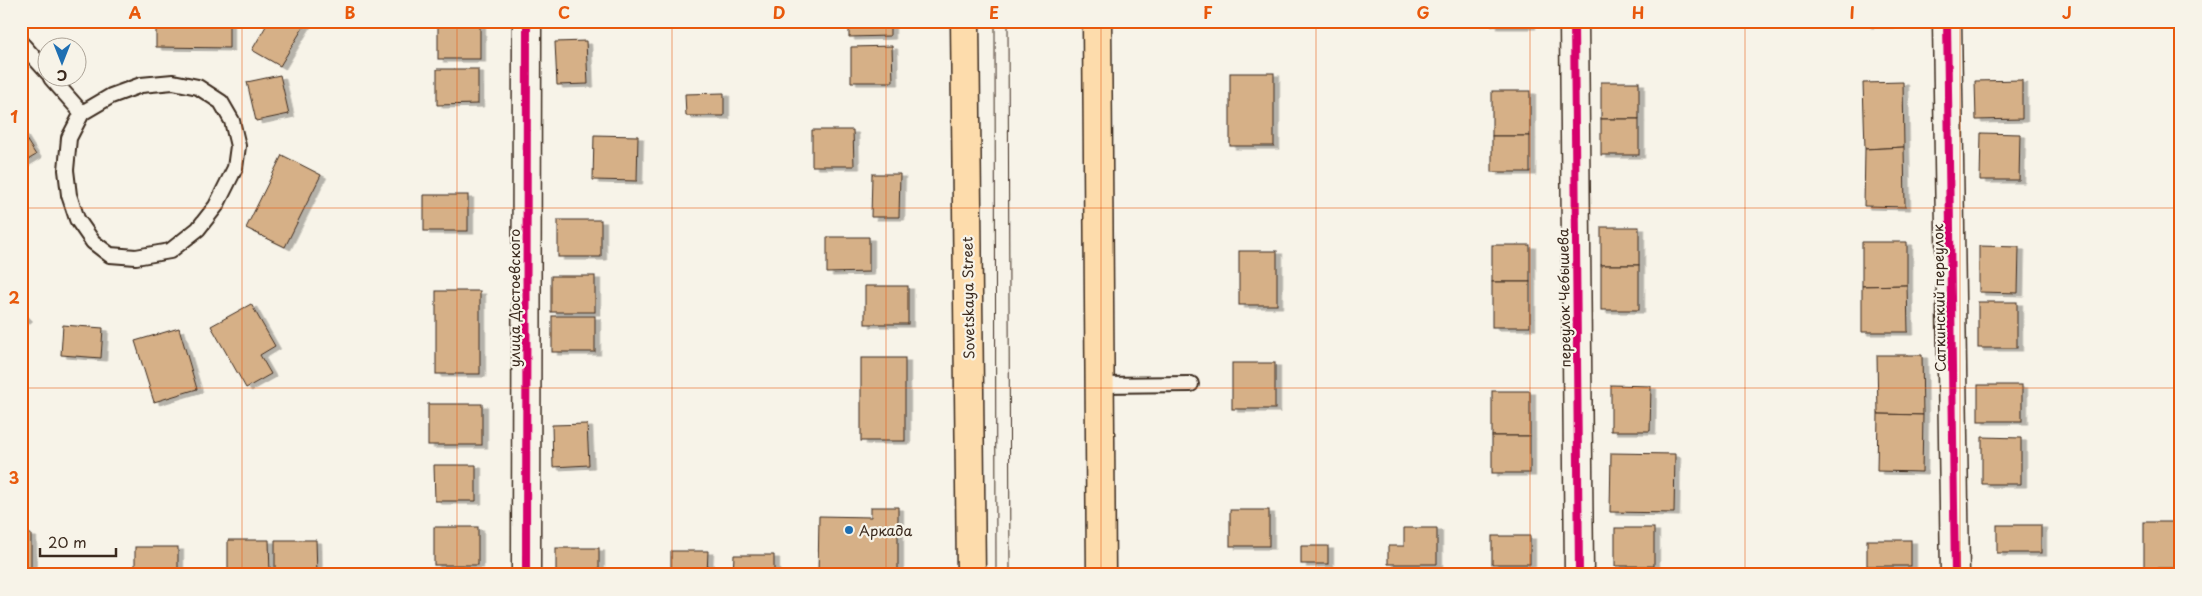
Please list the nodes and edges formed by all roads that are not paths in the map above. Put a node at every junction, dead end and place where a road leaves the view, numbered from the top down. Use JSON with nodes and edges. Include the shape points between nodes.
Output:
{"nodes":[{"id":1,"x":527,"y":21,"type":"edge"},
{"id":2,"x":965,"y":21,"type":"edge"},
{"id":3,"x":1097,"y":21,"type":"edge"},
{"id":4,"x":1574,"y":21,"type":"edge"},
{"id":5,"x":1947,"y":21,"type":"edge"},
{"id":6,"x":21,"y":43,"type":"edge"},
{"id":7,"x":38,"y":62,"type":"edge"},
{"id":8,"x":60,"y":88,"type":"edge"},
{"id":9,"x":82,"y":113,"type":"junction"},
{"id":10,"x":1191,"y":384,"type":"dead end"},
{"id":11,"x":1100,"y":385,"type":"junction"},
{"id":12,"x":526,"y":575,"type":"edge"},
{"id":13,"x":971,"y":575,"type":"edge"},
{"id":14,"x":1101,"y":575,"type":"edge"},
{"id":15,"x":1580,"y":575,"type":"edge"},
{"id":16,"x":1955,"y":575,"type":"edge"}],
"edges":[{"from":1,"to":12,"type":"street","name":"улица Достоевского"},
{"from":2,"to":13,"type":"main road","name":"Sovetskaya Street"},
{"from":3,"to":11,"type":"main road"},
{"from":4,"to":15,"type":"street","name":"переулок Чебышева"},
{"from":5,"to":16,"type":"street","name":"Саткинский переулок"},
{"from":6,"to":7,"type":"lane"},
{"from":8,"to":9,"type":"lane"},
{"from":9,"to":9,"type":"lane","via":[[69,138],[66,170],[69,195],[77,219],[93,242],[110,255],[136,257],[170,250],[198,229],[216,206],[235,168],[238,146],[232,121],[220,102],[198,88],[173,82],[141,85]]},
{"from":10,"to":11,"type":"lane"},
{"from":11,"to":14,"type":"main road"}]}
